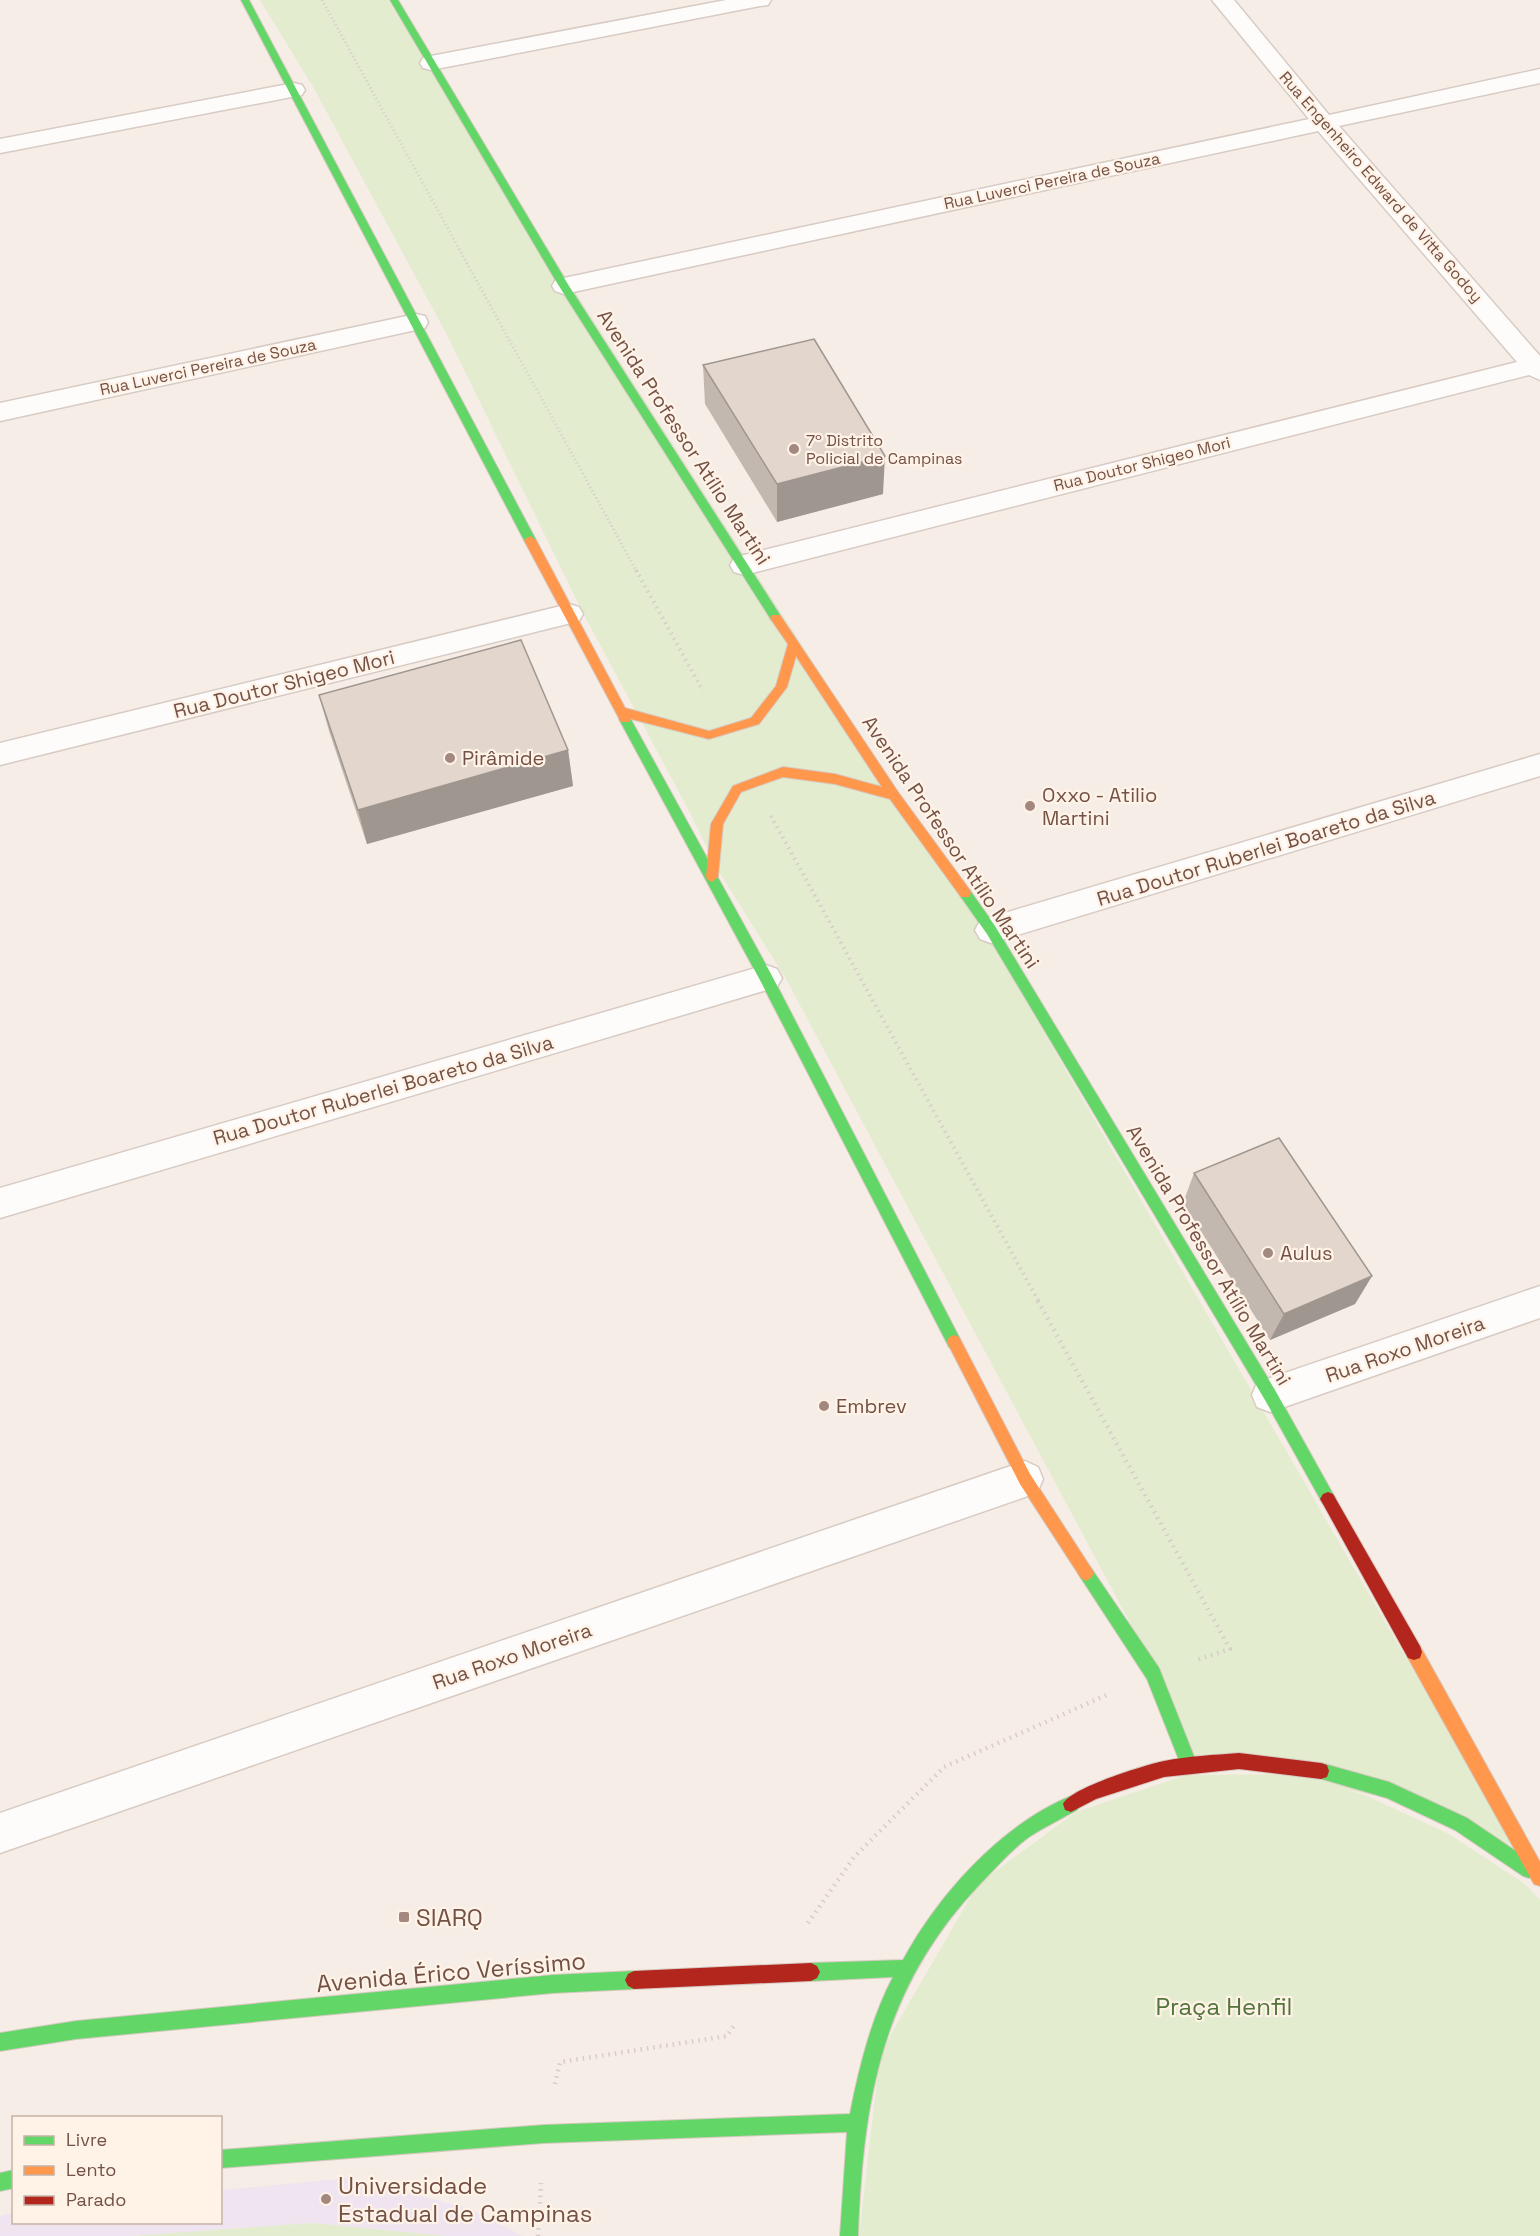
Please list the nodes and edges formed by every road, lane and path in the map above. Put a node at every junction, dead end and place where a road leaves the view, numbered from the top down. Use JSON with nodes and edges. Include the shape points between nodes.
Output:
{"nodes":[{"id":1,"x":246,"y":0,"type":"edge"},
{"id":2,"x":322,"y":0,"type":"edge"},
{"id":3,"x":394,"y":0,"type":"edge"},
{"id":4,"x":760,"y":0,"type":"edge"},
{"id":5,"x":1223,"y":0,"type":"edge"},
{"id":6,"x":431,"y":63,"type":"junction"},
{"id":7,"x":1540,"y":76,"type":"edge"},
{"id":8,"x":294,"y":90,"type":"junction"},
{"id":9,"x":1323,"y":122,"type":"junction"},
{"id":10,"x":0,"y":146,"type":"edge"},
{"id":11,"x":564,"y":286,"type":"junction"},
{"id":12,"x":416,"y":322,"type":"junction"},
{"id":13,"x":1538,"y":367,"type":"edge"},
{"id":14,"x":0,"y":412,"type":"edge"},
{"id":15,"x":744,"y":565,"type":"junction"},
{"id":16,"x":569,"y":614,"type":"junction"},
{"id":17,"x":793,"y":645,"type":"junction"},
{"id":18,"x":622,"y":712,"type":"junction"},
{"id":19,"x":724,"y":730,"type":"junction"},
{"id":20,"x":0,"y":754,"type":"edge"},
{"id":21,"x":1540,"y":765,"type":"edge"},
{"id":22,"x":753,"y":784,"type":"junction"},
{"id":23,"x":894,"y":795,"type":"junction"},
{"id":24,"x":711,"y":876,"type":"junction"},
{"id":25,"x":991,"y":930,"type":"junction"},
{"id":26,"x":766,"y":978,"type":"junction"},
{"id":27,"x":0,"y":1203,"type":"edge"},
{"id":28,"x":1540,"y":1302,"type":"edge"},
{"id":29,"x":1270,"y":1395,"type":"junction"},
{"id":30,"x":1025,"y":1479,"type":"junction"},
{"id":31,"x":1153,"y":1674,"type":"junction"},
{"id":32,"x":1189,"y":1764,"type":"junction"},
{"id":33,"x":0,"y":1833,"type":"edge"},
{"id":34,"x":1540,"y":1878,"type":"edge"},
{"id":35,"x":907,"y":1968,"type":"junction"},
{"id":36,"x":773,"y":1972,"type":"junction"},
{"id":37,"x":0,"y":2042,"type":"edge"},
{"id":38,"x":855,"y":2123,"type":"junction"},
{"id":39,"x":544,"y":2134,"type":"junction"},
{"id":40,"x":222,"y":2158,"type":"edge"},
{"id":41,"x":538,"y":2236,"type":"edge"},
{"id":42,"x":849,"y":2236,"type":"edge"}],
"edges":[{"from":1,"to":8,"type":"main road"},
{"from":2,"to":19,"type":"path"},
{"from":3,"to":6,"type":"main road","name":"Avenida Professor Atílio Martini"},
{"from":4,"to":6,"type":"street"},
{"from":5,"to":9,"type":"street","name":"Rua Engenheiro Edward de Vitta Godoy"},
{"from":6,"to":11,"type":"main road","name":"Avenida Professor Atílio Martini"},
{"from":7,"to":9,"type":"street","name":"Rua Luverci Pereira de Souza"},
{"from":8,"to":10,"type":"street"},
{"from":8,"to":12,"type":"main road"},
{"from":9,"to":11,"type":"street","name":"Rua Luverci Pereira de Souza"},
{"from":9,"to":13,"type":"street","name":"Rua Engenheiro Edward de Vitta Godoy"},
{"from":11,"to":15,"type":"main road","name":"Avenida Professor Atílio Martini"},
{"from":12,"to":14,"type":"street","name":"Rua Luverci Pereira de Souza"},
{"from":12,"to":16,"type":"main road"},
{"from":13,"to":15,"type":"street","name":"Rua Doutor Shigeo Mori"},
{"from":15,"to":17,"type":"main road","name":"Avenida Professor Atílio Martini"},
{"from":16,"to":18,"type":"main road"},
{"from":16,"to":20,"type":"street","name":"Rua Doutor Shigeo Mori"},
{"from":17,"to":19,"type":"main road","via":[[781,687],[755,721]]},
{"from":17,"to":23,"type":"main road","name":"Avenida Professor Atílio Martini"},
{"from":18,"to":19,"type":"main road","via":[[709,735]]},
{"from":18,"to":24,"type":"main road"},
{"from":21,"to":25,"type":"street","name":"Rua Doutor Ruberlei Boareto da Silva"},
{"from":22,"to":23,"type":"main road","via":[[783,772],[835,778]]},
{"from":22,"to":24,"type":"main road","via":[[736,789],[717,824]]},
{"from":22,"to":31,"type":"path","via":[[1230,1649]]},
{"from":23,"to":25,"type":"main road","name":"Avenida Professor Atílio Martini"},
{"from":24,"to":26,"type":"main road"},
{"from":25,"to":29,"type":"main road","name":"Avenida Professor Atílio Martini"},
{"from":26,"to":27,"type":"street","name":"Rua Doutor Ruberlei Boareto da Silva"},
{"from":26,"to":30,"type":"main road"},
{"from":28,"to":29,"type":"street","name":"Rua Roxo Moreira"},
{"from":29,"to":34,"type":"main road","name":"Avenida Professor Atílio Martini"},
{"from":30,"to":31,"type":"main road"},
{"from":30,"to":33,"type":"street","name":"Rua Roxo Moreira"},
{"from":31,"to":32,"type":"main road"},
{"from":31,"to":36,"type":"path","via":[[944,1767],[854,1857]]},
{"from":32,"to":34,"type":"main road","via":[[1278,1762],[1368,1781],[1456,1820]]},
{"from":32,"to":35,"type":"main road","via":[[1105,1786],[1028,1828],[961,1889]]},
{"from":35,"to":36,"type":"main road","name":"Avenida Érico Veríssimo"},
{"from":35,"to":38,"type":"main road","via":[[867,2068]]},
{"from":36,"to":37,"type":"main road","name":"Avenida Érico Veríssimo","via":[[483,1990],[76,2030]]},
{"from":36,"to":39,"type":"path","via":[[727,2036],[560,2062]]},
{"from":38,"to":39,"type":"main road"},
{"from":38,"to":42,"type":"main road","via":[[848,2192]]},
{"from":39,"to":40,"type":"main road"},
{"from":39,"to":41,"type":"path"}]}
